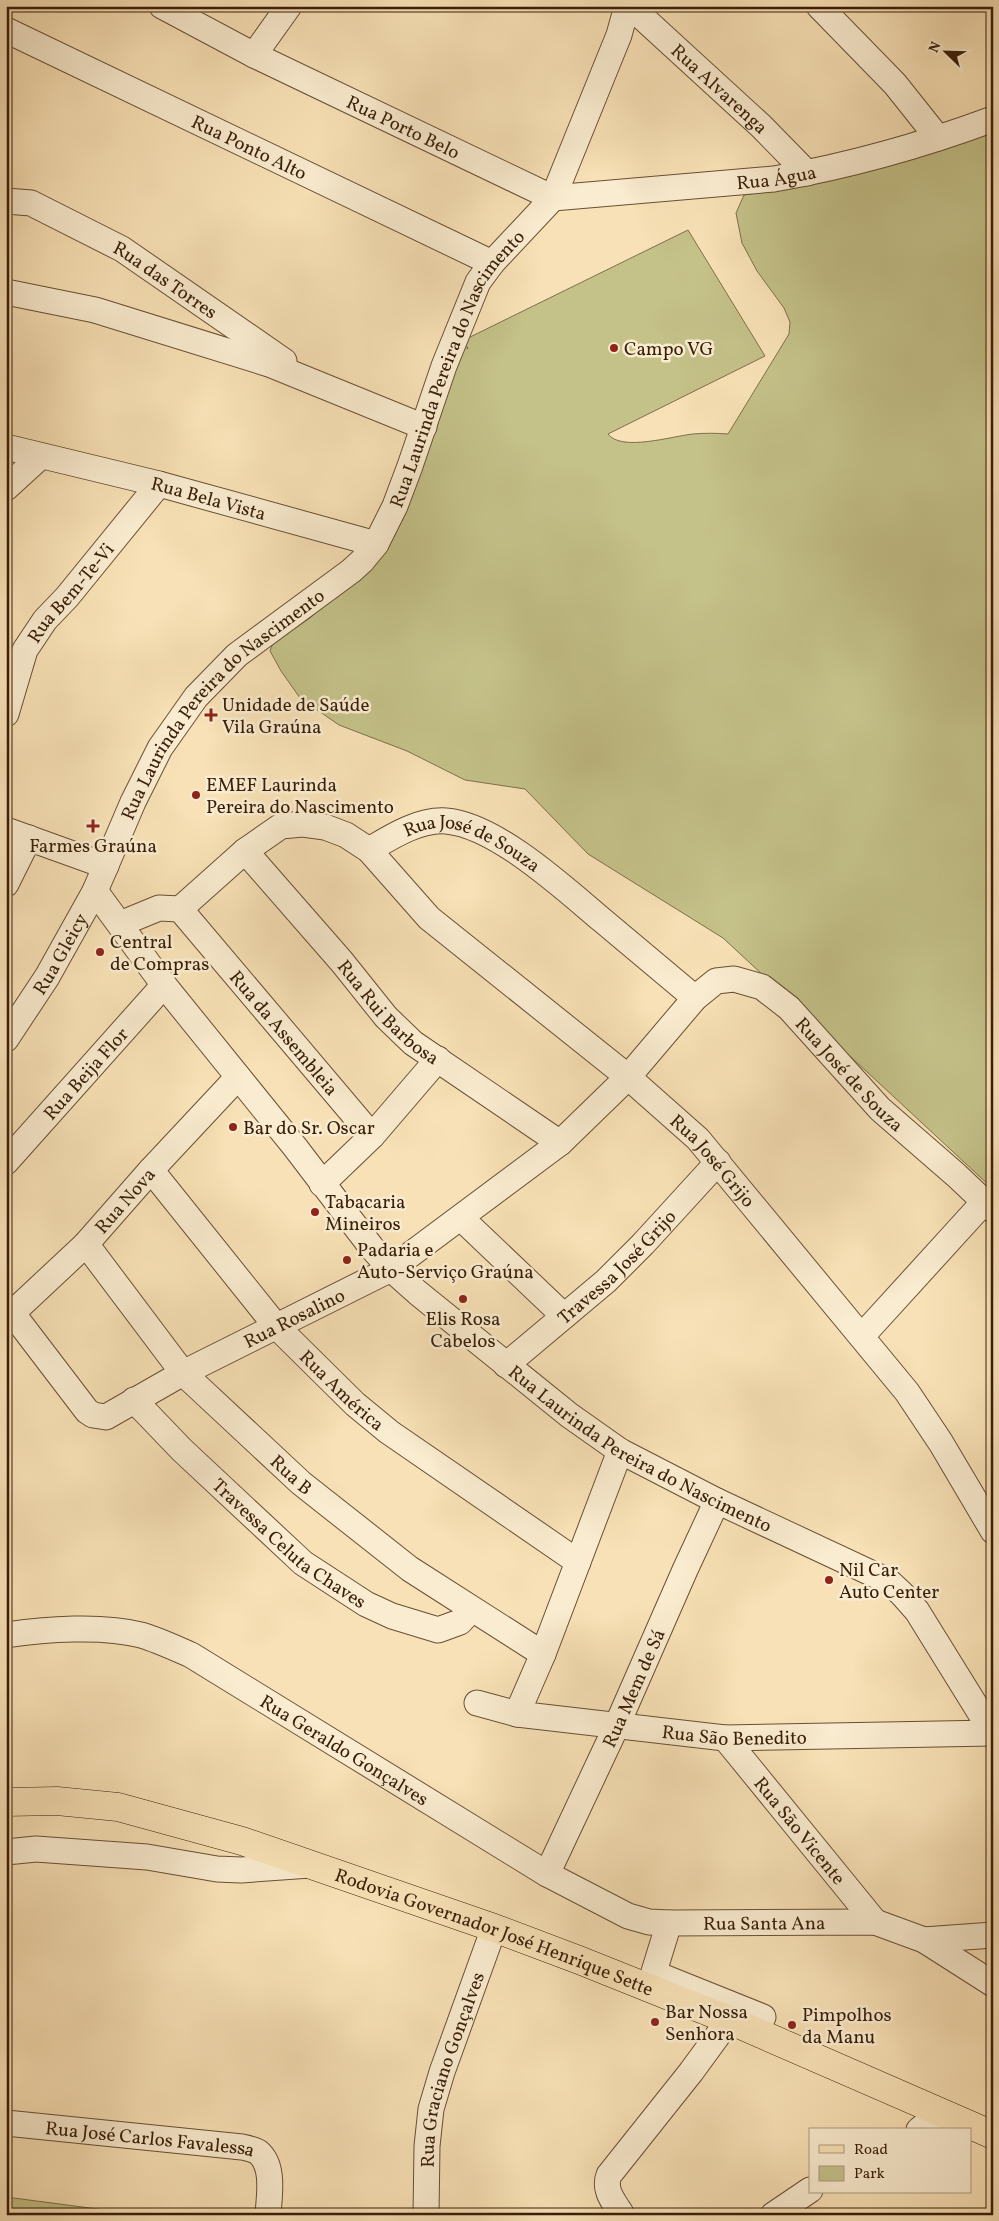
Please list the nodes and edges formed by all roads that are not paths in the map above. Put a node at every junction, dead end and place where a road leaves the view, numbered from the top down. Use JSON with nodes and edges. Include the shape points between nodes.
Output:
{"nodes":[{"id":1,"x":162,"y":6,"type":"edge"},
{"id":2,"x":289,"y":6,"type":"edge"},
{"id":3,"x":629,"y":6,"type":"edge"},
{"id":4,"x":819,"y":6,"type":"edge"},
{"id":5,"x":6,"y":30,"type":"edge"},
{"id":6,"x":254,"y":55,"type":"junction"},
{"id":7,"x":993,"y":119,"type":"edge"},
{"id":8,"x":938,"y":138,"type":"junction"},
{"id":9,"x":807,"y":173,"type":"junction"},
{"id":10,"x":553,"y":198,"type":"junction"},
{"id":11,"x":6,"y":201,"type":"edge"},
{"id":12,"x":492,"y":263,"type":"junction"},
{"id":13,"x":6,"y":292,"type":"edge"},
{"id":14,"x":313,"y":381,"type":"junction"},
{"id":15,"x":424,"y":427,"type":"junction"},
{"id":16,"x":6,"y":447,"type":"edge"},
{"id":17,"x":41,"y":456,"type":"junction"},
{"id":18,"x":159,"y":484,"type":"junction"},
{"id":19,"x":6,"y":488,"type":"edge"},
{"id":20,"x":376,"y":544,"type":"junction"},
{"id":21,"x":6,"y":714,"type":"edge"},
{"id":22,"x":18,"y":834,"type":"edge"},
{"id":23,"x":369,"y":850,"type":"junction"},
{"id":24,"x":245,"y":851,"type":"junction"},
{"id":25,"x":106,"y":866,"type":"junction"},
{"id":26,"x":6,"y":884,"type":"edge"},
{"id":27,"x":95,"y":891,"type":"junction"},
{"id":28,"x":180,"y":909,"type":"junction"},
{"id":29,"x":120,"y":924,"type":"junction"},
{"id":30,"x":164,"y":985,"type":"junction"},
{"id":31,"x":695,"y":998,"type":"junction"},
{"id":32,"x":6,"y":1039,"type":"edge"},
{"id":33,"x":438,"y":1059,"type":"junction"},
{"id":34,"x":628,"y":1076,"type":"junction"},
{"id":35,"x":238,"y":1078,"type":"junction"},
{"id":36,"x":372,"y":1136,"type":"junction"},
{"id":37,"x":560,"y":1143,"type":"junction"},
{"id":38,"x":6,"y":1162,"type":"edge"},
{"id":39,"x":718,"y":1162,"type":"junction"},
{"id":40,"x":151,"y":1170,"type":"junction"},
{"id":41,"x":322,"y":1184,"type":"junction"},
{"id":42,"x":988,"y":1206,"type":"edge"},
{"id":43,"x":462,"y":1218,"type":"junction"},
{"id":44,"x":86,"y":1244,"type":"junction"},
{"id":45,"x":391,"y":1270,"type":"junction"},
{"id":46,"x":10,"y":1316,"type":"edge"},
{"id":47,"x":564,"y":1316,"type":"junction"},
{"id":48,"x":276,"y":1326,"type":"junction"},
{"id":49,"x":862,"y":1336,"type":"junction"},
{"id":50,"x":506,"y":1365,"type":"junction"},
{"id":51,"x":183,"y":1373,"type":"junction"},
{"id":52,"x":134,"y":1400,"type":"junction"},
{"id":53,"x":620,"y":1451,"type":"junction"},
{"id":54,"x":718,"y":1501,"type":"junction"},
{"id":55,"x":993,"y":1531,"type":"edge"},
{"id":56,"x":578,"y":1562,"type":"junction"},
{"id":57,"x":471,"y":1610,"type":"junction"},
{"id":58,"x":6,"y":1635,"type":"edge"},
{"id":59,"x":543,"y":1654,"type":"junction"},
{"id":60,"x":477,"y":1703,"type":"dead end"},
{"id":61,"x":517,"y":1714,"type":"junction"},
{"id":62,"x":617,"y":1724,"type":"junction"},
{"id":63,"x":993,"y":1732,"type":"edge"},
{"id":64,"x":725,"y":1738,"type":"junction"},
{"id":65,"x":6,"y":1802,"type":"edge"},
{"id":66,"x":6,"y":1852,"type":"edge"},
{"id":67,"x":312,"y":1865,"type":"junction"},
{"id":68,"x":547,"y":1874,"type":"junction"},
{"id":69,"x":875,"y":1922,"type":"junction"},
{"id":70,"x":669,"y":1924,"type":"junction"},
{"id":71,"x":494,"y":1928,"type":"junction"},
{"id":72,"x":993,"y":1935,"type":"edge"},
{"id":73,"x":924,"y":1940,"type":"junction"},
{"id":74,"x":655,"y":1982,"type":"junction"},
{"id":75,"x":993,"y":1984,"type":"edge"},
{"id":76,"x":763,"y":2017,"type":"dead end"},
{"id":77,"x":729,"y":2020,"type":"junction"},
{"id":78,"x":940,"y":2113,"type":"junction"},
{"id":79,"x":6,"y":2123,"type":"edge"},
{"id":80,"x":921,"y":2128,"type":"edge"},
{"id":81,"x":993,"y":2135,"type":"edge"},
{"id":82,"x":809,"y":2191,"type":"edge"},
{"id":83,"x":268,"y":2215,"type":"edge"},
{"id":84,"x":426,"y":2215,"type":"edge"},
{"id":85,"x":622,"y":2215,"type":"edge"},
{"id":86,"x":773,"y":2215,"type":"edge"}],
"edges":[{"from":1,"to":6,"type":"street","name":"Rua Porto Belo"},
{"from":2,"to":6,"type":"street"},
{"from":3,"to":9,"type":"street","name":"Rua Alvarenga","via":[[761,126]]},
{"from":3,"to":10,"type":"street","name":"Rua Laurinda Pereira do Nascimento"},
{"from":4,"to":8,"type":"street","via":[[896,84]]},
{"from":5,"to":12,"type":"street","name":"Rua Ponto Alto"},
{"from":6,"to":10,"type":"street","name":"Rua Porto Belo"},
{"from":7,"to":8,"type":"street","name":"Rua Água"},
{"from":8,"to":9,"type":"street","name":"Rua Água"},
{"from":9,"to":10,"type":"street","name":"Rua Água","via":[[774,179]]},
{"from":10,"to":12,"type":"street","name":"Rua Laurinda Pereira do Nascimento"},
{"from":11,"to":14,"type":"street","name":"Rua das Torres","via":[[31,203],[122,249]]},
{"from":12,"to":15,"type":"street","name":"Rua Laurinda Pereira do Nascimento","via":[[478,282],[466,310]]},
{"from":13,"to":14,"type":"street","name":"Rua das Torres","via":[[95,310],[269,364]]},
{"from":14,"to":15,"type":"street","name":"Rua das Torres"},
{"from":15,"to":20,"type":"street","name":"Rua Laurinda Pereira do Nascimento","via":[[395,506]]},
{"from":16,"to":17,"type":"street","name":"Rua Bela Vista"},
{"from":17,"to":18,"type":"street","name":"Rua Bela Vista"},
{"from":17,"to":19,"type":"street"},
{"from":18,"to":20,"type":"street","name":"Rua Bela Vista"},
{"from":18,"to":21,"type":"street","name":"Rua Bem-Te-Vi","via":[[25,650]]},
{"from":20,"to":25,"type":"street","name":"Rua Laurinda Pereira do Nascimento","via":[[351,571],[237,655],[196,697],[160,748]]},
{"from":22,"to":25,"type":"street"},
{"from":22,"to":26,"type":"street"},
{"from":23,"to":24,"type":"street","name":"Rua José de Souza","via":[[346,835],[325,827],[303,824],[281,826]]},
{"from":23,"to":31,"type":"street","name":"Rua José de Souza","via":[[426,822],[467,825],[512,848]]},
{"from":23,"to":34,"type":"street","name":"Rua José Grijo","via":[[429,918]]},
{"from":24,"to":28,"type":"street","name":"Rua José de Souza"},
{"from":24,"to":33,"type":"street","name":"Rua Rui Barbosa","via":[[386,1017],[413,1043]]},
{"from":25,"to":27,"type":"street","name":"Rua Laurinda Pereira do Nascimento"},
{"from":27,"to":29,"type":"street","name":"Rua Laurinda Pereira do Nascimento"},
{"from":27,"to":32,"type":"street","name":"Rua Gleicy","via":[[47,977]]},
{"from":28,"to":29,"type":"street","via":[[158,908]]},
{"from":28,"to":36,"type":"street","name":"Rua da Assembleia"},
{"from":29,"to":30,"type":"street","name":"Rua Laurinda Pereira do Nascimento"},
{"from":30,"to":35,"type":"street","name":"Rua Laurinda Pereira do Nascimento"},
{"from":30,"to":38,"type":"street","name":"Rua Beija Flor"},
{"from":31,"to":34,"type":"street","name":"Rua José de Souza"},
{"from":31,"to":42,"type":"street","name":"Rua José de Souza","via":[[716,980],[734,978],[762,988],[789,1008],[880,1109]]},
{"from":33,"to":36,"type":"street"},
{"from":33,"to":37,"type":"street","name":"Rua Rui Barbosa"},
{"from":34,"to":37,"type":"street","name":"Rua Rosalino"},
{"from":34,"to":39,"type":"street","name":"Rua José Grijo","via":[[698,1139]]},
{"from":35,"to":40,"type":"street","name":"Rua Nova"},
{"from":35,"to":41,"type":"street","name":"Rua Laurinda Pereira do Nascimento"},
{"from":36,"to":41,"type":"street"},
{"from":37,"to":43,"type":"street","name":"Rua Rosalino"},
{"from":39,"to":47,"type":"street","name":"Travessa José Grijo","via":[[643,1244]]},
{"from":39,"to":49,"type":"street","name":"Rua José Grijo"},
{"from":40,"to":44,"type":"street","name":"Rua Nova"},
{"from":40,"to":48,"type":"street","name":"Rua América"},
{"from":41,"to":45,"type":"street","name":"Rua Laurinda Pereira do Nascimento"},
{"from":42,"to":49,"type":"street"},
{"from":43,"to":45,"type":"street","name":"Rua Rosalino"},
{"from":43,"to":47,"type":"street"},
{"from":44,"to":46,"type":"street","name":"Rua Nova"},
{"from":44,"to":51,"type":"street","name":"Rua B"},
{"from":45,"to":48,"type":"street","name":"Rua Rosalino"},
{"from":45,"to":50,"type":"street","name":"Rua Laurinda Pereira do Nascimento"},
{"from":46,"to":52,"type":"street","name":"Rua Rosalino","via":[[87,1411],[106,1417]]},
{"from":47,"to":50,"type":"street","name":"Travessa José Grijo"},
{"from":48,"to":51,"type":"street","name":"Rua Rosalino"},
{"from":48,"to":56,"type":"street","name":"Rua América","via":[[355,1404],[389,1432]]},
{"from":49,"to":55,"type":"street","name":"Rua José Grijo","via":[[907,1392]]},
{"from":50,"to":53,"type":"street","name":"Rua Laurinda Pereira do Nascimento"},
{"from":51,"to":52,"type":"street","name":"Rua Rosalino"},
{"from":51,"to":57,"type":"street","name":"Rua B","via":[[301,1483],[410,1569]]},
{"from":52,"to":57,"type":"street","name":"Travessa Celuta Chaves","via":[[182,1450],[304,1563],[366,1604],[438,1630],[460,1622]]},
{"from":53,"to":54,"type":"street","name":"Rua Laurinda Pereira do Nascimento"},
{"from":53,"to":56,"type":"street"},
{"from":54,"to":62,"type":"street","name":"Rua Mem de Sá","via":[[684,1570]]},
{"from":54,"to":63,"type":"street","name":"Rua Laurinda Pereira do Nascimento","via":[[888,1581],[917,1612]]},
{"from":56,"to":59,"type":"street"},
{"from":57,"to":59,"type":"street","name":"Rua B"},
{"from":58,"to":68,"type":"street","name":"Rua Geraldo Gonçalves","via":[[30,1631],[110,1629],[141,1635],[191,1655]]},
{"from":59,"to":61,"type":"street"},
{"from":60,"to":61,"type":"street","name":"Rua São Benedito"},
{"from":61,"to":62,"type":"street","name":"Rua São Benedito"},
{"from":62,"to":64,"type":"street","name":"Rua São Benedito"},
{"from":62,"to":68,"type":"street","name":"Rua Mem de Sá"},
{"from":63,"to":64,"type":"street","name":"Rua São Benedito"},
{"from":64,"to":69,"type":"street","name":"Rua São Vicente"},
{"from":65,"to":67,"type":"main road","name":"Rodovia Governador José Henrique Sette","via":[[57,1801],[118,1807],[242,1841]]},
{"from":66,"to":67,"type":"street","via":[[36,1849],[147,1857],[217,1869]]},
{"from":67,"to":71,"type":"main road","name":"Rodovia Governador José Henrique Sette"},
{"from":68,"to":70,"type":"street","name":"Rua Geraldo Gonçalves","via":[[628,1916]]},
{"from":69,"to":70,"type":"street","name":"Rua Santa Ana"},
{"from":69,"to":73,"type":"street","name":"Rua Santa Ana"},
{"from":70,"to":74,"type":"street"},
{"from":71,"to":74,"type":"main road","name":"Rodovia Governador José Henrique Sette"},
{"from":71,"to":84,"type":"street","name":"Rua Graciano Gonçalves","via":[[431,2109]]},
{"from":72,"to":73,"type":"street","name":"Rua Santa Ana"},
{"from":73,"to":75,"type":"street","name":"Rua Santa Ana"},
{"from":74,"to":76,"type":"street"},
{"from":74,"to":77,"type":"main road","name":"Rodovia Governador José Henrique Sette"},
{"from":77,"to":78,"type":"main road","name":"Rodovia Governador José Henrique Sette"},
{"from":77,"to":85,"type":"street","via":[[608,2175],[608,2192]]},
{"from":78,"to":80,"type":"street"},
{"from":78,"to":81,"type":"main road","name":"Rodovia Governador José Henrique Sette"},
{"from":79,"to":83,"type":"street","name":"Rua José Carlos Favalessa","via":[[242,2147],[257,2152],[270,2177]]},
{"from":82,"to":86,"type":"street"}]}
